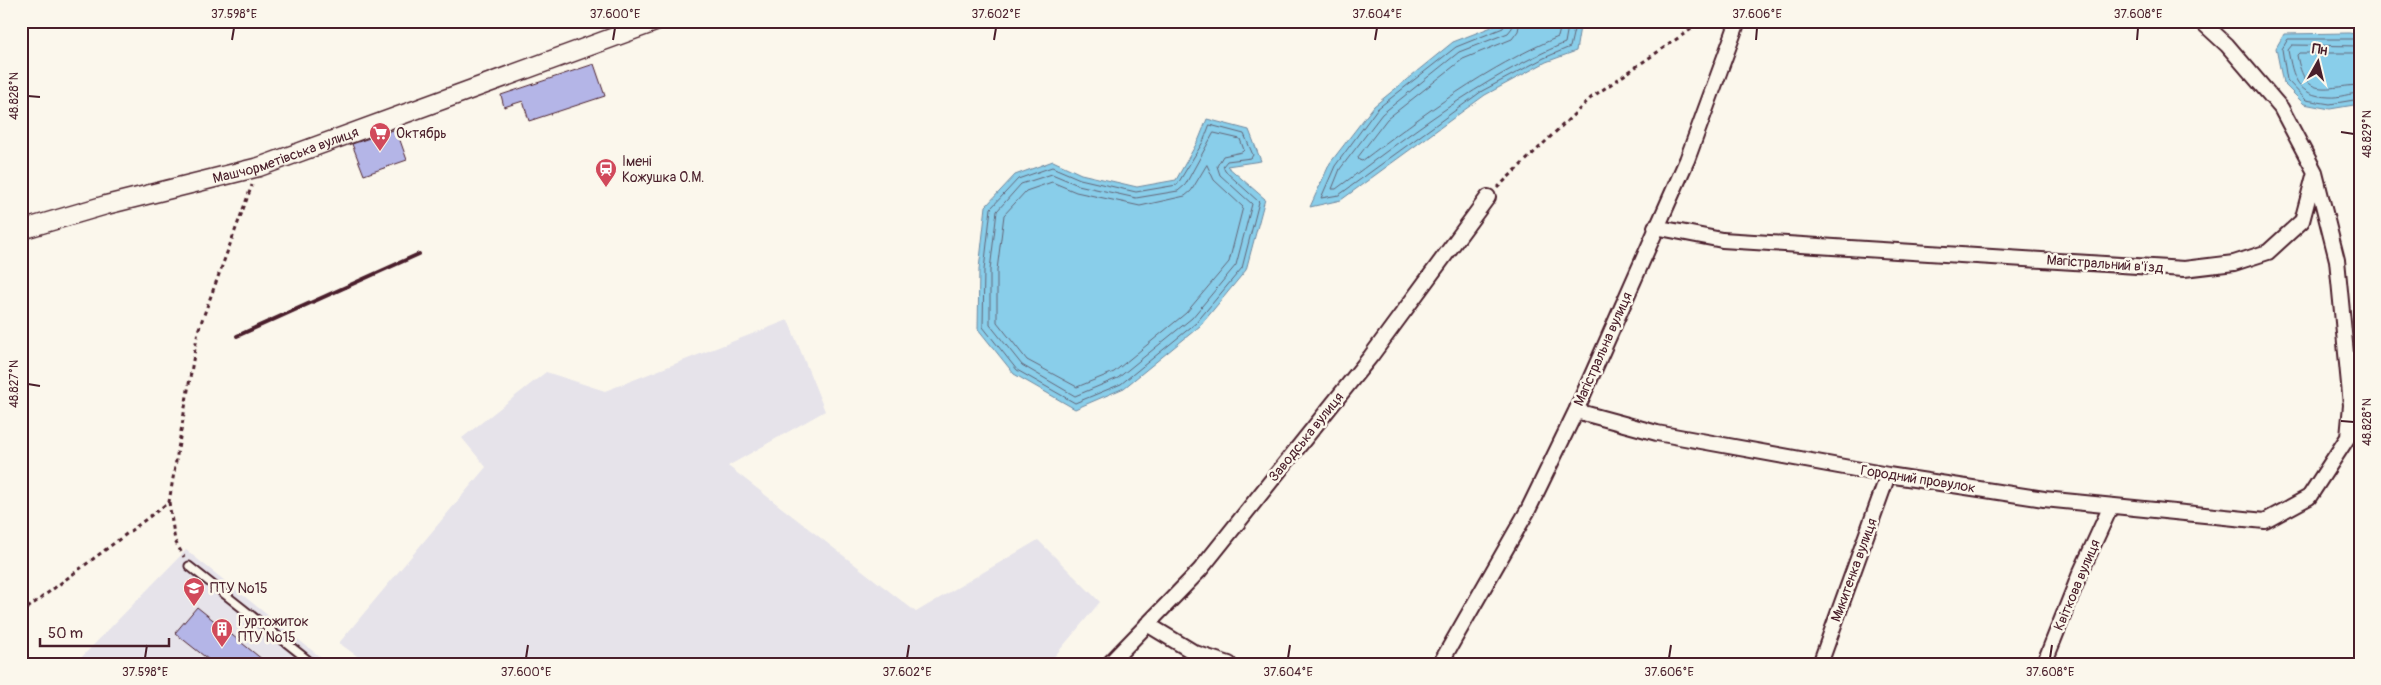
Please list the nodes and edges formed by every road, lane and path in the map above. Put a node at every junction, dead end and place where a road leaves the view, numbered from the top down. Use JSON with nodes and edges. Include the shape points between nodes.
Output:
{"nodes":[{"id":1,"x":658,"y":21,"type":"edge"},
{"id":2,"x":1703,"y":21,"type":"edge"},
{"id":3,"x":1738,"y":21,"type":"edge"},
{"id":4,"x":2201,"y":21,"type":"edge"},
{"id":5,"x":259,"y":167,"type":"junction"},
{"id":6,"x":2315,"y":172,"type":"junction"},
{"id":7,"x":1488,"y":197,"type":"joint"},
{"id":8,"x":1655,"y":228,"type":"junction"},
{"id":9,"x":21,"y":230,"type":"edge"},
{"id":10,"x":2356,"y":407,"type":"edge"},
{"id":11,"x":1576,"y":411,"type":"junction"},
{"id":12,"x":1888,"y":475,"type":"junction"},
{"id":13,"x":169,"y":502,"type":"junction"},
{"id":14,"x":2110,"y":506,"type":"junction"},
{"id":15,"x":189,"y":566,"type":"joint"},
{"id":16,"x":21,"y":613,"type":"edge"},
{"id":17,"x":1147,"y":624,"type":"junction"},
{"id":18,"x":312,"y":664,"type":"edge"},
{"id":19,"x":1109,"y":664,"type":"edge"},
{"id":20,"x":1229,"y":664,"type":"edge"},
{"id":21,"x":1440,"y":664,"type":"edge"},
{"id":22,"x":1820,"y":664,"type":"edge"},
{"id":23,"x":2044,"y":664,"type":"edge"}],
"edges":[{"from":1,"to":5,"type":"street","name":"Машчорметівська вулиця"},
{"from":2,"to":7,"type":"path","via":[[1592,97]]},
{"from":3,"to":8,"type":"street","name":"Магістральна вулиця","via":[[1687,160]]},
{"from":4,"to":6,"type":"street","via":[[2227,45],[2281,108]]},
{"from":5,"to":9,"type":"street","name":"Машчорметівська вулиця"},
{"from":5,"to":13,"type":"path","via":[[198,331]]},
{"from":6,"to":8,"type":"street","name":"Магістральний в'їзд","via":[[2302,220],[2268,252],[2234,262],[2184,269],[1722,240]]},
{"from":6,"to":10,"type":"street","via":[[2337,260]]},
{"from":7,"to":17,"type":"street","name":"Заводська вулиця","via":[[1371,356],[1200,570]]},
{"from":8,"to":11,"type":"street","name":"Магістральна вулиця"},
{"from":10,"to":14,"type":"street","name":"Городний провулок","via":[[2348,437],[2309,497],[2265,521]]},
{"from":11,"to":12,"type":"street","name":"Городний провулок","via":[[1657,433]]},
{"from":11,"to":21,"type":"street","name":"Магістральна вулиця","via":[[1528,510]]},
{"from":12,"to":14,"type":"street","name":"Городний провулок"},
{"from":12,"to":22,"type":"street","name":"Микитенка вулиця"},
{"from":13,"to":15,"type":"path","via":[[175,542]]},
{"from":13,"to":16,"type":"path"},
{"from":14,"to":23,"type":"street","name":"Квіткова вулиця"},
{"from":15,"to":18,"type":"lane"},
{"from":17,"to":19,"type":"street","name":"Заводська вулиця"},
{"from":17,"to":20,"type":"street","via":[[1195,653]]}]}
